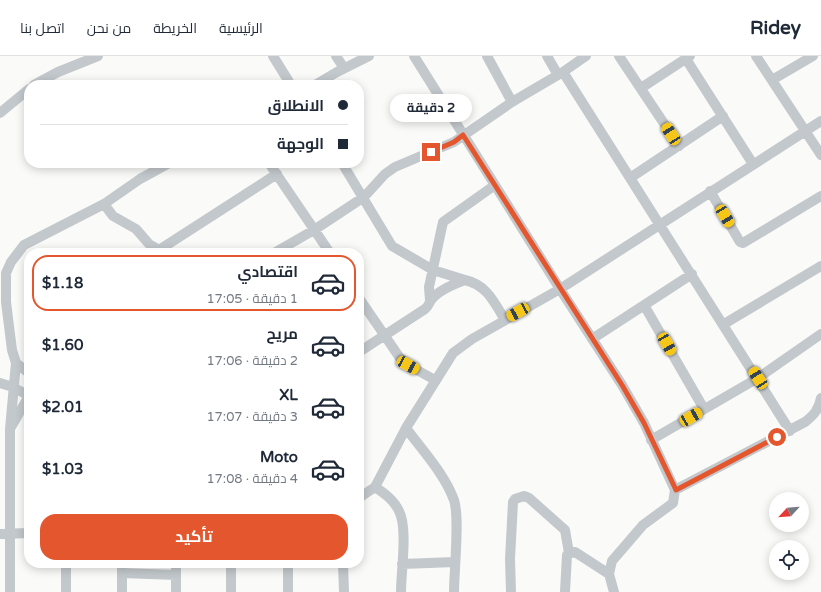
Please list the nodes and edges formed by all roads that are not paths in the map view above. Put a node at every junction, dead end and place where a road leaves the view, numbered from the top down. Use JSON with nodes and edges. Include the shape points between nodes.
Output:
{"nodes":[{"id":1,"x":98,"y":56,"type":"edge"},
{"id":2,"x":273,"y":56,"type":"edge"},
{"id":3,"x":336,"y":56,"type":"edge"},
{"id":4,"x":369,"y":56,"type":"edge"},
{"id":5,"x":414,"y":56,"type":"edge"},
{"id":6,"x":487,"y":56,"type":"edge"},
{"id":7,"x":547,"y":56,"type":"edge"},
{"id":8,"x":586,"y":56,"type":"edge"},
{"id":9,"x":620,"y":56,"type":"edge"},
{"id":10,"x":756,"y":56,"type":"edge"},
{"id":11,"x":814,"y":56,"type":"edge"},
{"id":12,"x":688,"y":57,"type":"edge"},
{"id":13,"x":421,"y":61,"type":"edge"},
{"id":14,"x":344,"y":68,"type":"junction"},
{"id":15,"x":561,"y":74,"type":"junction"},
{"id":16,"x":43,"y":80,"type":"edge"},
{"id":17,"x":288,"y":80,"type":"edge"},
{"id":18,"x":324,"y":80,"type":"edge"},
{"id":19,"x":772,"y":80,"type":"junction"},
{"id":20,"x":641,"y":88,"type":"junction"},
{"id":21,"x":24,"y":93,"type":"edge"},
{"id":22,"x":512,"y":102,"type":"junction"},
{"id":23,"x":0,"y":113,"type":"edge"},
{"id":24,"x":723,"y":116,"type":"junction"},
{"id":25,"x":821,"y":121,"type":"edge"},
{"id":26,"x":806,"y":130,"type":"junction"},
{"id":27,"x":463,"y":135,"type":"junction"},
{"id":28,"x":679,"y":146,"type":"junction"},
{"id":29,"x":821,"y":155,"type":"edge"},
{"id":30,"x":753,"y":164,"type":"junction"},
{"id":31,"x":160,"y":168,"type":"edge"},
{"id":32,"x":273,"y":168,"type":"edge"},
{"id":33,"x":345,"y":168,"type":"edge"},
{"id":34,"x":277,"y":174,"type":"junction"},
{"id":35,"x":630,"y":178,"type":"junction"},
{"id":36,"x":495,"y":185,"type":"junction"},
{"id":37,"x":710,"y":191,"type":"junction"},
{"id":38,"x":821,"y":196,"type":"edge"},
{"id":39,"x":362,"y":198,"type":"junction"},
{"id":40,"x":104,"y":204,"type":"junction"},
{"id":41,"x":660,"y":225,"type":"junction"},
{"id":42,"x":314,"y":230,"type":"junction"},
{"id":43,"x":155,"y":248,"type":"edge"},
{"id":44,"x":167,"y":248,"type":"edge"},
{"id":45,"x":283,"y":248,"type":"edge"},
{"id":46,"x":327,"y":248,"type":"edge"},
{"id":47,"x":821,"y":266,"type":"edge"},
{"id":48,"x":433,"y":270,"type":"junction"},
{"id":49,"x":692,"y":274,"type":"junction"},
{"id":50,"x":465,"y":280,"type":"junction"},
{"id":51,"x":560,"y":289,"type":"junction"},
{"id":52,"x":430,"y":300,"type":"junction"},
{"id":53,"x":644,"y":305,"type":"junction"},
{"id":54,"x":364,"y":306,"type":"edge"},
{"id":55,"x":505,"y":320,"type":"junction"},
{"id":56,"x":5,"y":324,"type":"edge"},
{"id":57,"x":724,"y":324,"type":"junction"},
{"id":58,"x":821,"y":334,"type":"edge"},
{"id":59,"x":384,"y":336,"type":"junction"},
{"id":60,"x":592,"y":339,"type":"junction"},
{"id":61,"x":364,"y":349,"type":"edge"},
{"id":62,"x":16,"y":363,"type":"junction"},
{"id":63,"x":24,"y":369,"type":"edge"},
{"id":64,"x":758,"y":378,"type":"junction"},
{"id":65,"x":435,"y":380,"type":"junction"},
{"id":66,"x":0,"y":383,"type":"edge"},
{"id":67,"x":13,"y":387,"type":"junction"},
{"id":68,"x":24,"y":393,"type":"edge"},
{"id":69,"x":821,"y":398,"type":"edge"},
{"id":70,"x":24,"y":405,"type":"edge"},
{"id":71,"x":704,"y":409,"type":"junction"},
{"id":72,"x":406,"y":428,"type":"junction"},
{"id":73,"x":10,"y":429,"type":"junction"},
{"id":74,"x":790,"y":431,"type":"junction"},
{"id":75,"x":651,"y":440,"type":"junction"},
{"id":76,"x":5,"y":466,"type":"edge"},
{"id":77,"x":375,"y":486,"type":"junction"},
{"id":78,"x":676,"y":490,"type":"junction"},
{"id":79,"x":364,"y":494,"type":"edge"},
{"id":80,"x":24,"y":533,"type":"edge"},
{"id":81,"x":5,"y":534,"type":"edge"},
{"id":82,"x":569,"y":552,"type":"junction"},
{"id":83,"x":455,"y":562,"type":"junction"},
{"id":84,"x":402,"y":564,"type":"junction"},
{"id":85,"x":66,"y":568,"type":"edge"},
{"id":86,"x":122,"y":568,"type":"edge"},
{"id":87,"x":176,"y":568,"type":"edge"},
{"id":88,"x":231,"y":568,"type":"edge"},
{"id":89,"x":288,"y":568,"type":"edge"},
{"id":90,"x":343,"y":568,"type":"edge"},
{"id":91,"x":609,"y":574,"type":"junction"},
{"id":92,"x":176,"y":575,"type":"junction"},
{"id":93,"x":10,"y":592,"type":"edge"},
{"id":94,"x":66,"y":592,"type":"edge"},
{"id":95,"x":122,"y":592,"type":"edge"},
{"id":96,"x":176,"y":592,"type":"edge"},
{"id":97,"x":231,"y":592,"type":"edge"},
{"id":98,"x":288,"y":592,"type":"edge"},
{"id":99,"x":344,"y":592,"type":"edge"},
{"id":100,"x":401,"y":592,"type":"edge"},
{"id":101,"x":454,"y":592,"type":"edge"},
{"id":102,"x":511,"y":592,"type":"edge"},
{"id":103,"x":566,"y":592,"type":"edge"},
{"id":104,"x":614,"y":592,"type":"edge"}],
"edges":[{"from":1,"to":16,"type":"street"},
{"from":2,"to":17,"type":"street"},
{"from":3,"to":14,"type":"street"},
{"from":4,"to":14,"type":"street"},
{"from":5,"to":13,"type":"street"},
{"from":6,"to":22,"type":"street"},
{"from":7,"to":15,"type":"street"},
{"from":8,"to":15,"type":"street"},
{"from":9,"to":20,"type":"street"},
{"from":10,"to":19,"type":"street"},
{"from":11,"to":19,"type":"street"},
{"from":12,"to":20,"type":"street"},
{"from":12,"to":24,"type":"street"},
{"from":13,"to":27,"type":"street"},
{"from":14,"to":18,"type":"street"},
{"from":15,"to":22,"type":"street"},
{"from":15,"to":35,"type":"street"},
{"from":19,"to":26,"type":"street"},
{"from":20,"to":28,"type":"street"},
{"from":21,"to":23,"type":"street"},
{"from":22,"to":27,"type":"street"},
{"from":24,"to":28,"type":"street"},
{"from":24,"to":30,"type":"street"},
{"from":25,"to":26,"type":"street"},
{"from":26,"to":29,"type":"street"},
{"from":26,"to":30,"type":"street"},
{"from":27,"to":36,"type":"street"},
{"from":27,"to":39,"type":"street","via":[[448,145],[395,167]]},
{"from":28,"to":35,"type":"street"},
{"from":30,"to":37,"type":"street"},
{"from":31,"to":40,"type":"street"},
{"from":32,"to":34,"type":"street"},
{"from":33,"to":39,"type":"street"},
{"from":34,"to":42,"type":"street"},
{"from":34,"to":44,"type":"street"},
{"from":35,"to":41,"type":"street"},
{"from":36,"to":48,"type":"street","via":[[443,222]]},
{"from":36,"to":51,"type":"street"},
{"from":37,"to":38,"type":"street","via":[[743,243]]},
{"from":37,"to":41,"type":"street"},
{"from":39,"to":42,"type":"street"},
{"from":39,"to":48,"type":"street","via":[[392,246]]},
{"from":40,"to":43,"type":"street","via":[[113,216],[136,229]]},
{"from":40,"to":56,"type":"street","via":[[18,250],[6,273]]},
{"from":41,"to":49,"type":"street"},
{"from":41,"to":51,"type":"street"},
{"from":42,"to":45,"type":"street"},
{"from":42,"to":46,"type":"street"},
{"from":47,"to":57,"type":"street"},
{"from":48,"to":50,"type":"street"},
{"from":48,"to":52,"type":"street","via":[[429,288]]},
{"from":49,"to":53,"type":"street"},
{"from":49,"to":57,"type":"street"},
{"from":50,"to":52,"type":"street"},
{"from":50,"to":55,"type":"street","via":[[484,288]]},
{"from":51,"to":55,"type":"street"},
{"from":51,"to":60,"type":"street"},
{"from":52,"to":59,"type":"street","via":[[429,306]]},
{"from":53,"to":60,"type":"street"},
{"from":53,"to":71,"type":"street"},
{"from":54,"to":59,"type":"street"},
{"from":55,"to":65,"type":"street","via":[[453,353]]},
{"from":56,"to":62,"type":"street"},
{"from":57,"to":64,"type":"street"},
{"from":58,"to":64,"type":"street"},
{"from":59,"to":61,"type":"street"},
{"from":59,"to":65,"type":"street","via":[[404,362]]},
{"from":60,"to":75,"type":"street","via":[[622,385]]},
{"from":62,"to":63,"type":"street"},
{"from":62,"to":67,"type":"street"},
{"from":64,"to":71,"type":"street"},
{"from":64,"to":74,"type":"street"},
{"from":65,"to":72,"type":"street"},
{"from":66,"to":67,"type":"street"},
{"from":67,"to":68,"type":"street"},
{"from":67,"to":73,"type":"street"},
{"from":69,"to":74,"type":"street","via":[[819,408],[812,417]]},
{"from":70,"to":73,"type":"street"},
{"from":71,"to":75,"type":"street"},
{"from":72,"to":77,"type":"street"},
{"from":72,"to":83,"type":"street","via":[[438,472],[454,500]]},
{"from":73,"to":76,"type":"street"},
{"from":74,"to":78,"type":"street"},
{"from":75,"to":78,"type":"street"},
{"from":76,"to":81,"type":"street"},
{"from":77,"to":79,"type":"street"},
{"from":77,"to":84,"type":"street","via":[[392,500],[399,510],[403,524]]},
{"from":78,"to":91,"type":"street","via":[[673,503],[643,525],[612,561]]},
{"from":80,"to":81,"type":"street"},
{"from":81,"to":93,"type":"street"},
{"from":82,"to":91,"type":"street","via":[[575,552]]},
{"from":82,"to":102,"type":"street","via":[[566,532],[559,524],[529,498],[524,496],[515,499],[510,559]]},
{"from":82,"to":103,"type":"street"},
{"from":83,"to":84,"type":"street"},
{"from":83,"to":101,"type":"street"},
{"from":84,"to":100,"type":"street"},
{"from":85,"to":94,"type":"street"},
{"from":86,"to":92,"type":"street"},
{"from":86,"to":95,"type":"street"},
{"from":87,"to":92,"type":"street"},
{"from":88,"to":97,"type":"street"},
{"from":89,"to":98,"type":"street"},
{"from":90,"to":99,"type":"street"},
{"from":91,"to":104,"type":"street"},
{"from":92,"to":96,"type":"street"}]}
